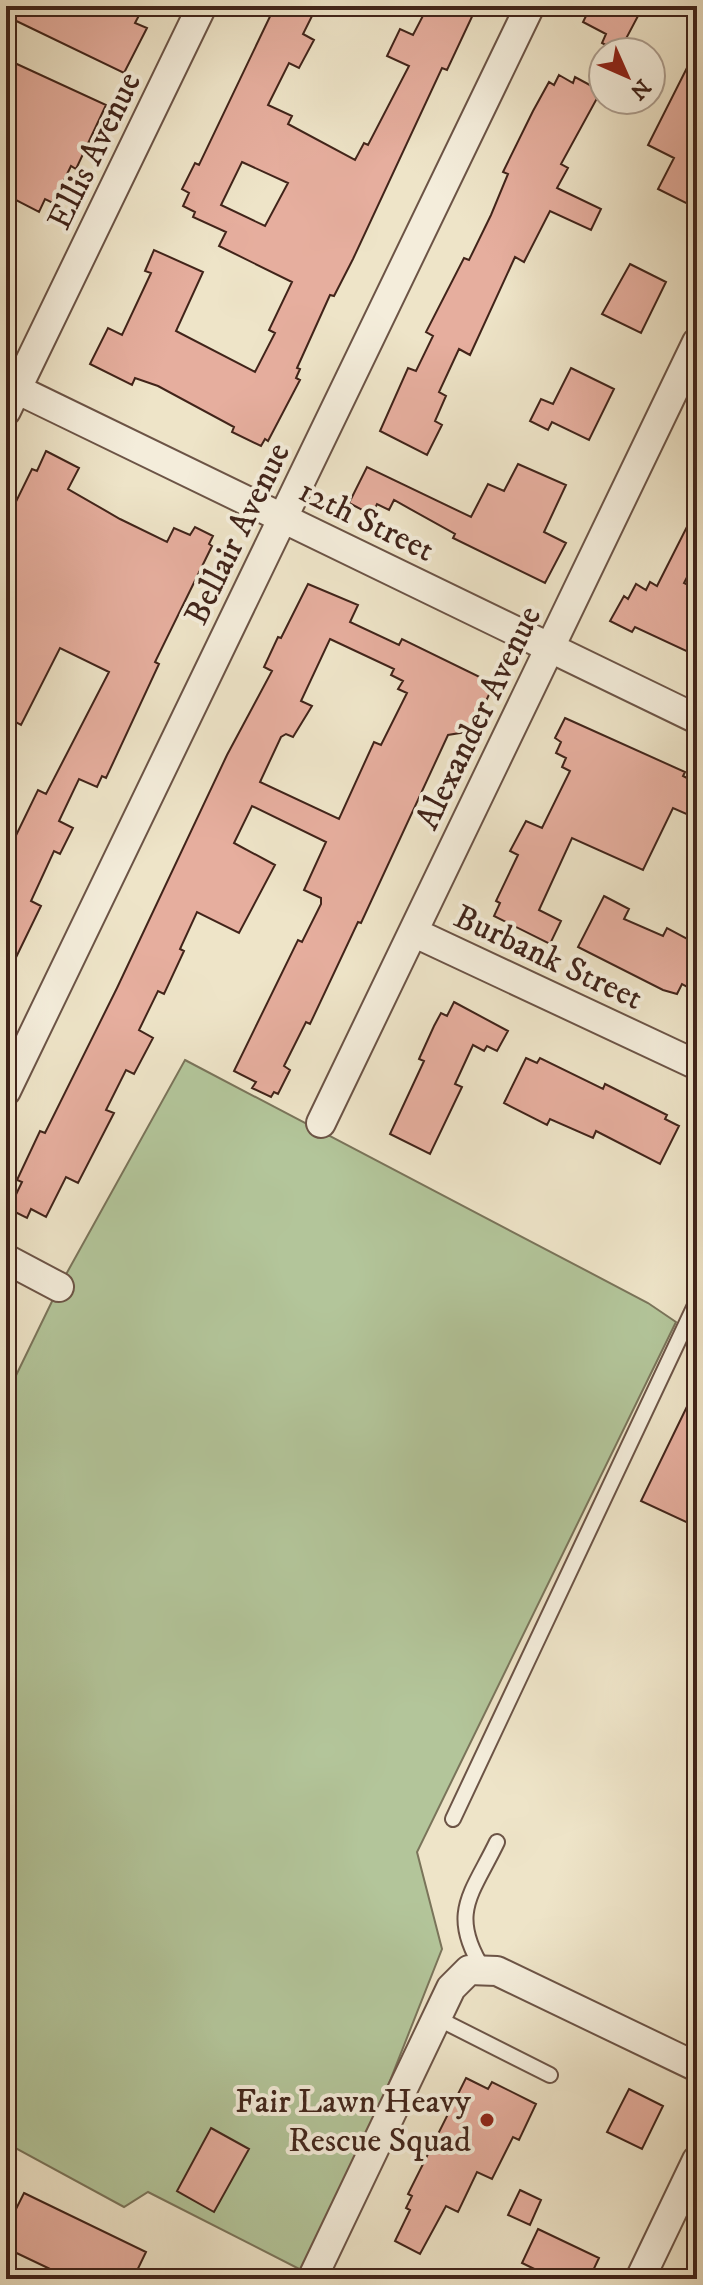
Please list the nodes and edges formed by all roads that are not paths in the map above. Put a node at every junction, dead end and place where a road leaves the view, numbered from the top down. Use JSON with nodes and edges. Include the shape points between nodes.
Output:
{"nodes":[{"id":1,"x":202,"y":6,"type":"edge"},
{"id":2,"x":530,"y":6,"type":"edge"},
{"id":3,"x":697,"y":342,"type":"edge"},
{"id":4,"x":689,"y":380,"type":"edge"},
{"id":5,"x":10,"y":395,"type":"edge"},
{"id":6,"x":283,"y":518,"type":"junction"},
{"id":7,"x":550,"y":647,"type":"junction"},
{"id":8,"x":697,"y":719,"type":"edge"},
{"id":9,"x":413,"y":932,"type":"junction"},
{"id":10,"x":697,"y":1065,"type":"edge"},
{"id":11,"x":6,"y":1091,"type":"edge"},
{"id":12,"x":321,"y":1123,"type":"dead end"},
{"id":13,"x":6,"y":1259,"type":"edge"},
{"id":14,"x":59,"y":1287,"type":"dead end"},
{"id":15,"x":697,"y":1301,"type":"edge"},
{"id":16,"x":453,"y":1819,"type":"dead end"},
{"id":17,"x":497,"y":1842,"type":"dead end"},
{"id":18,"x":476,"y":1969,"type":"junction"},
{"id":19,"x":437,"y":2018,"type":"junction"},
{"id":20,"x":697,"y":2067,"type":"edge"},
{"id":21,"x":550,"y":2075,"type":"dead end"},
{"id":22,"x":697,"y":2160,"type":"edge"},
{"id":23,"x":312,"y":2279,"type":"edge"},
{"id":24,"x":640,"y":2279,"type":"edge"}],
"edges":[{"from":1,"to":5,"type":"street","name":"Ellis Avenue"},
{"from":2,"to":6,"type":"street","name":"Bellair Avenue"},
{"from":3,"to":4,"type":"street","name":"Alexander Avenue"},
{"from":4,"to":7,"type":"street","name":"Alexander Avenue"},
{"from":5,"to":6,"type":"street","name":"12th Street"},
{"from":6,"to":7,"type":"street","name":"12th Street"},
{"from":6,"to":11,"type":"street","name":"Bellair Avenue"},
{"from":7,"to":8,"type":"street","name":"12th Street"},
{"from":7,"to":9,"type":"street","name":"Alexander Avenue"},
{"from":9,"to":10,"type":"street","name":"Burbank Street"},
{"from":9,"to":12,"type":"street","name":"Alexander Avenue"},
{"from":13,"to":14,"type":"street"},
{"from":15,"to":16,"type":"lane"},
{"from":17,"to":18,"type":"lane","via":[[463,1923]]},
{"from":18,"to":19,"type":"street","via":[[451,1988]]},
{"from":18,"to":20,"type":"street","via":[[497,1971]]},
{"from":19,"to":21,"type":"lane"},
{"from":19,"to":23,"type":"street"},
{"from":22,"to":24,"type":"street"}]}
